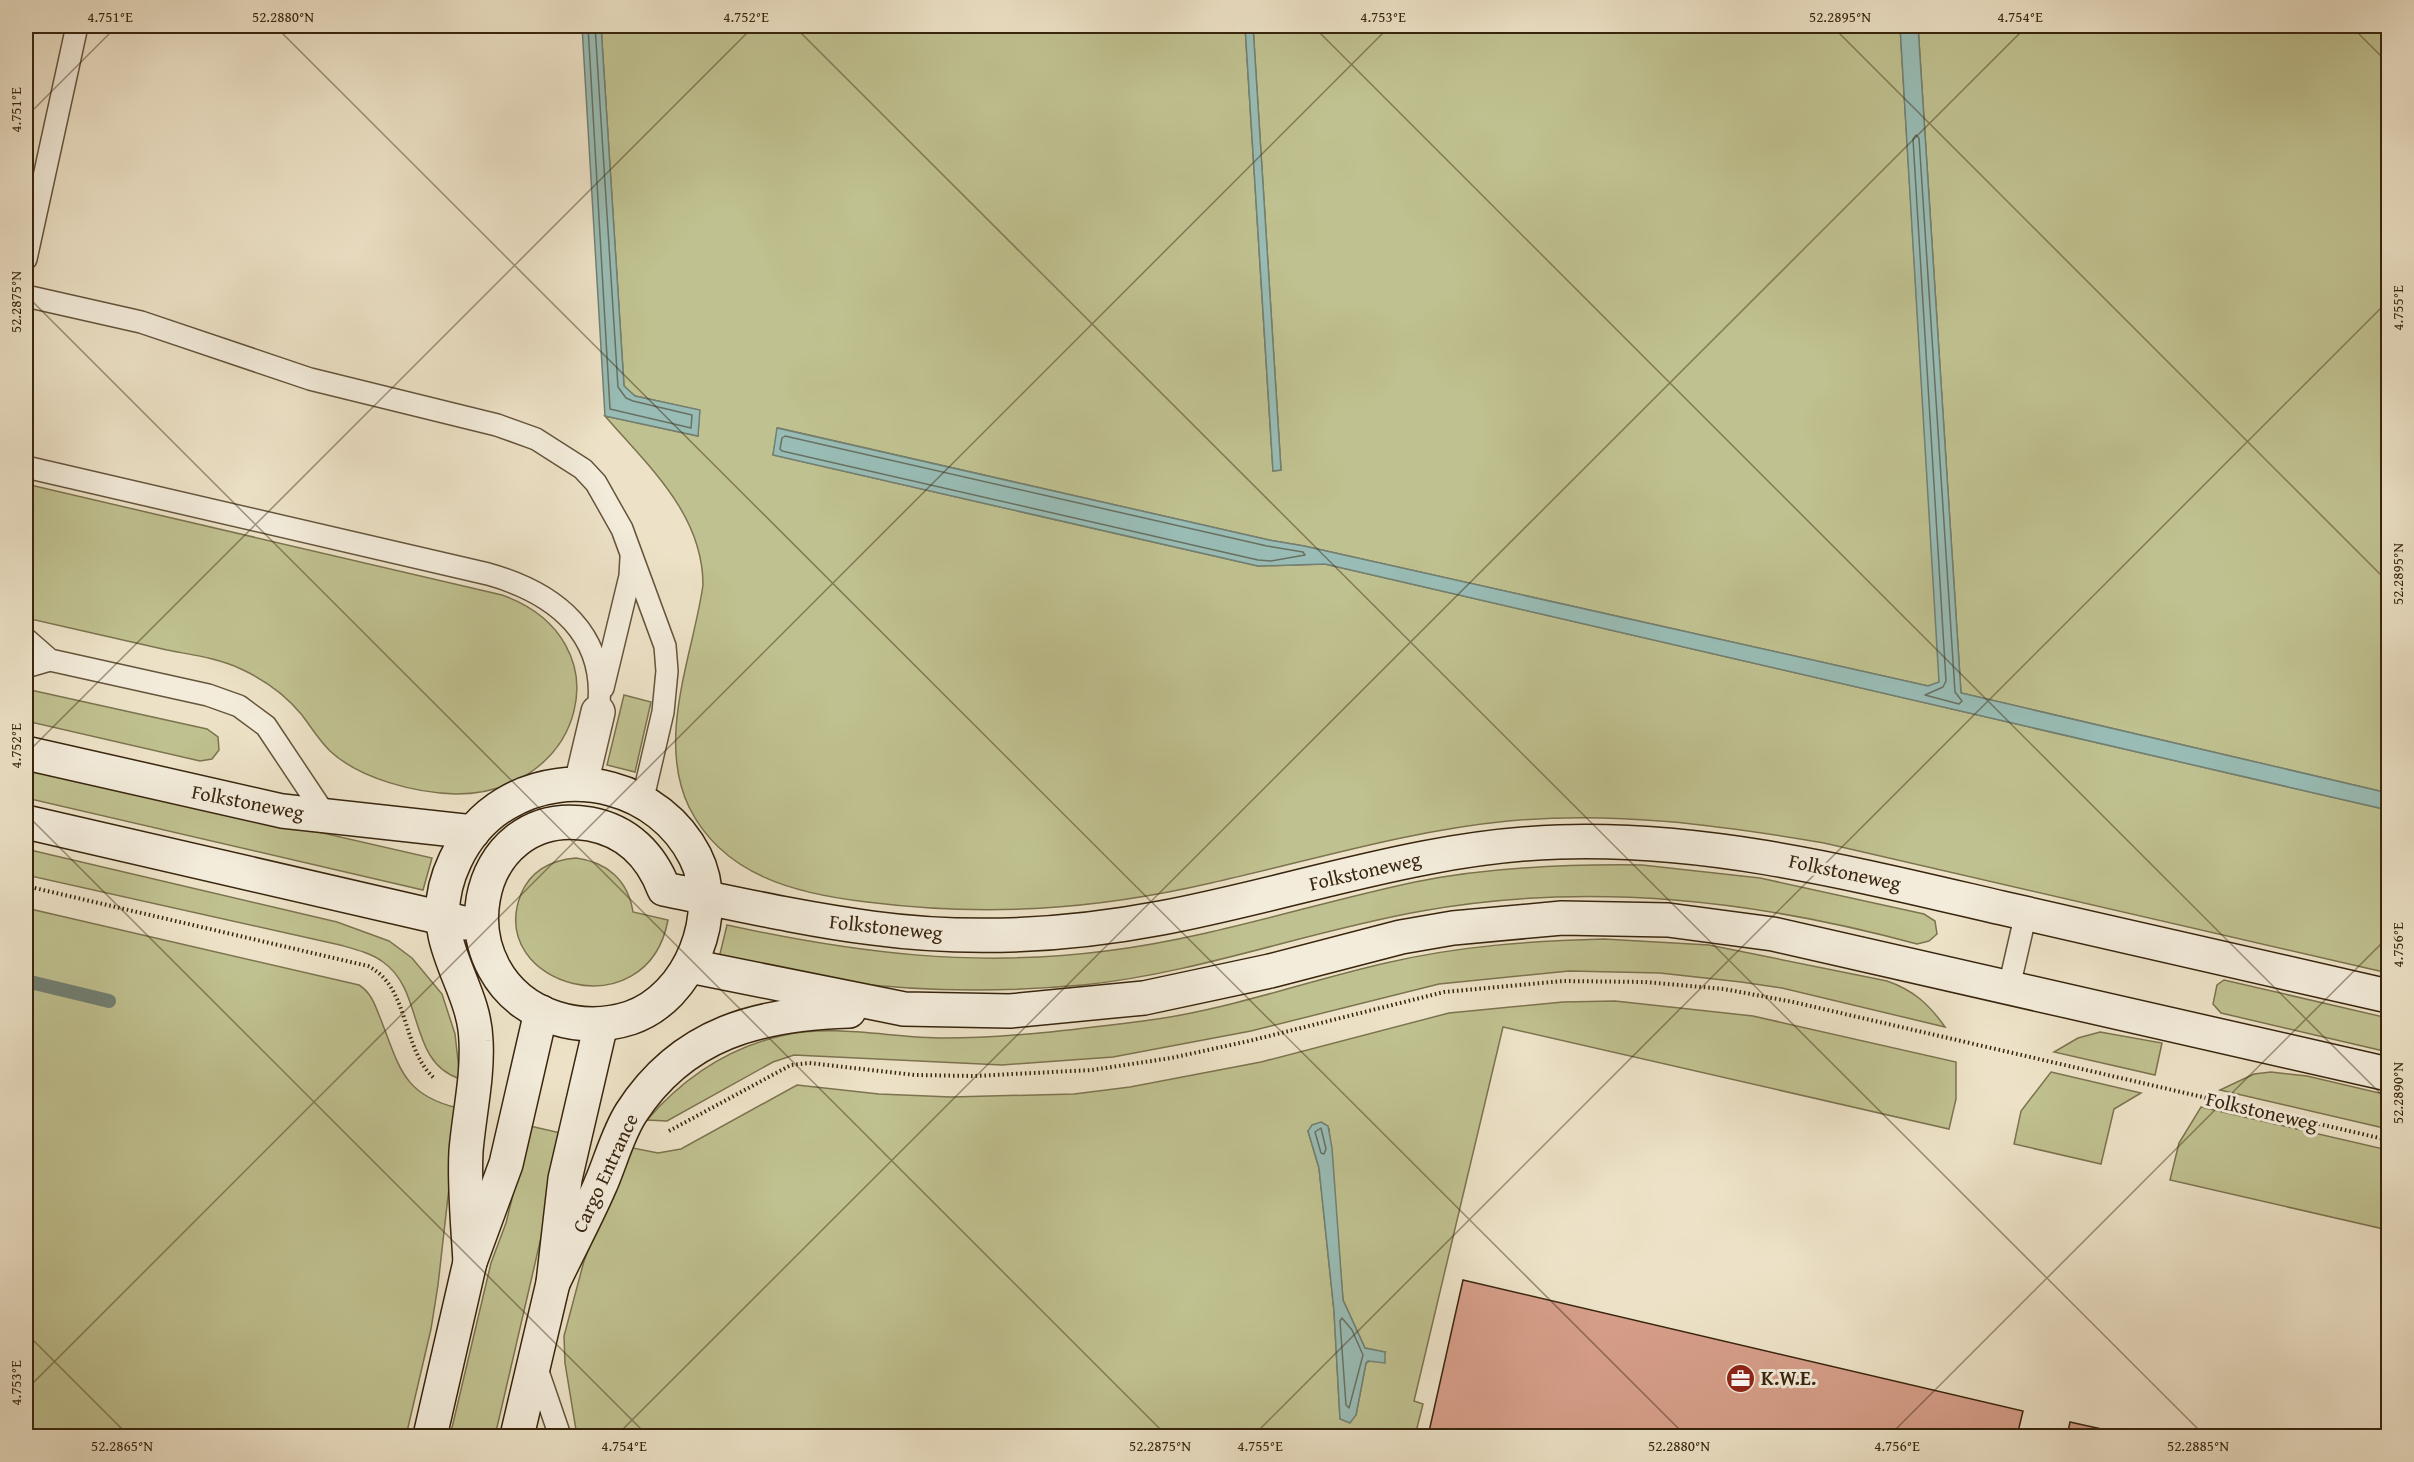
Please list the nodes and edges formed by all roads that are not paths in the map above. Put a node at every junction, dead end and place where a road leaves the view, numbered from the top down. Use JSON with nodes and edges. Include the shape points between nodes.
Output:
{"nodes":[{"id":1,"x":76,"y":26,"type":"edge"},
{"id":2,"x":26,"y":259,"type":"edge"},
{"id":3,"x":26,"y":296,"type":"edge"},
{"id":4,"x":26,"y":467,"type":"edge"},
{"id":5,"x":629,"y":544,"type":"junction"},
{"id":6,"x":26,"y":639,"type":"edge"},
{"id":7,"x":50,"y":660,"type":"junction"},
{"id":8,"x":26,"y":667,"type":"edge"},
{"id":9,"x":598,"y":712,"type":"junction"},
{"id":10,"x":26,"y":753,"type":"edge"},
{"id":11,"x":581,"y":784,"type":"junction"},
{"id":12,"x":642,"y":802,"type":"junction"},
{"id":13,"x":326,"y":816,"type":"junction"},
{"id":14,"x":26,"y":822,"type":"edge"},
{"id":15,"x":473,"y":831,"type":"junction"},
{"id":16,"x":704,"y":897,"type":"junction"},
{"id":17,"x":2026,"y":913,"type":"junction"},
{"id":18,"x":444,"y":919,"type":"junction"},
{"id":19,"x":480,"y":926,"type":"junction"},
{"id":20,"x":690,"y":966,"type":"junction"},
{"id":21,"x":2009,"y":987,"type":"junction"},
{"id":22,"x":2388,"y":996,"type":"edge"},
{"id":23,"x":904,"y":1010,"type":"junction"},
{"id":24,"x":541,"y":1012,"type":"junction"},
{"id":25,"x":601,"y":1024,"type":"junction"},
{"id":26,"x":2388,"y":1074,"type":"edge"},
{"id":27,"x":470,"y":1262,"type":"junction"},
{"id":28,"x":553,"y":1283,"type":"junction"},
{"id":29,"x":534,"y":1362,"type":"junction"},
{"id":30,"x":430,"y":1437,"type":"edge"},
{"id":31,"x":518,"y":1437,"type":"edge"},
{"id":32,"x":560,"y":1437,"type":"edge"}],
"edges":[{"from":1,"to":2,"type":"lane"},
{"from":3,"to":5,"type":"lane","via":[[141,322],[310,380],[497,425],[536,439],[562,454],[596,483]]},
{"from":4,"to":9,"type":"lane","via":[[488,574],[528,587],[551,600],[586,639],[597,675]]},
{"from":5,"to":9,"type":"lane","via":[[630,576]]},
{"from":5,"to":12,"type":"lane","via":[[667,657],[663,712]]},
{"from":6,"to":7,"type":"lane"},
{"from":7,"to":8,"type":"lane"},
{"from":7,"to":13,"type":"lane","via":[[208,695],[239,706],[266,726]]},
{"from":9,"to":11,"type":"street"},
{"from":10,"to":13,"type":"street","name":"Folkstoneweg","via":[[249,805]]},
{"from":11,"to":12,"type":"street","via":[[620,790]]},
{"from":11,"to":15,"type":"street","via":[[523,794],[497,809]]},
{"from":12,"to":16,"type":"street","via":[[687,843],[700,870]]},
{"from":13,"to":15,"type":"street","name":"Folkstoneweg"},
{"from":14,"to":18,"type":"street"},
{"from":15,"to":18,"type":"street","via":[[450,873]]},
{"from":16,"to":17,"type":"street","name":"Folkstoneweg","via":[[877,929],[1028,934],[1158,919],[1430,856],[1517,844],[1615,841],[1774,857]]},
{"from":16,"to":19,"type":"street","via":[[664,889],[649,859],[618,833],[579,822],[554,824],[531,832],[502,856],[484,890]]},
{"from":16,"to":20,"type":"street","via":[[702,933]]},
{"from":17,"to":21,"type":"lane"},
{"from":17,"to":22,"type":"street","name":"Folkstoneweg"},
{"from":18,"to":19,"type":"street"},
{"from":18,"to":27,"type":"street","via":[[476,1039],[466,1156]]},
{"from":19,"to":24,"type":"street","via":[[488,958],[498,975],[509,989]]},
{"from":20,"to":23,"type":"street"},
{"from":20,"to":25,"type":"street","via":[[665,997],[643,1013]]},
{"from":21,"to":23,"type":"street","via":[[1721,925],[1583,917],[1508,921],[1429,932],[1250,976],[1114,1002],[1010,1011]]},
{"from":21,"to":26,"type":"street"},
{"from":23,"to":28,"type":"street","name":"Cargo Entrance","via":[[805,1012],[753,1022],[706,1042],[681,1059],[632,1112]]},
{"from":24,"to":25,"type":"street","via":[[569,1022]]},
{"from":24,"to":27,"type":"street","via":[[506,1164]]},
{"from":25,"to":28,"type":"street","name":"Cargo Entrance","via":[[565,1179]]},
{"from":27,"to":30,"type":"street"},
{"from":28,"to":29,"type":"street","name":"Cargo Entrance"},
{"from":29,"to":31,"type":"street","name":"Cargo Entrance"},
{"from":29,"to":32,"type":"lane"}]}
